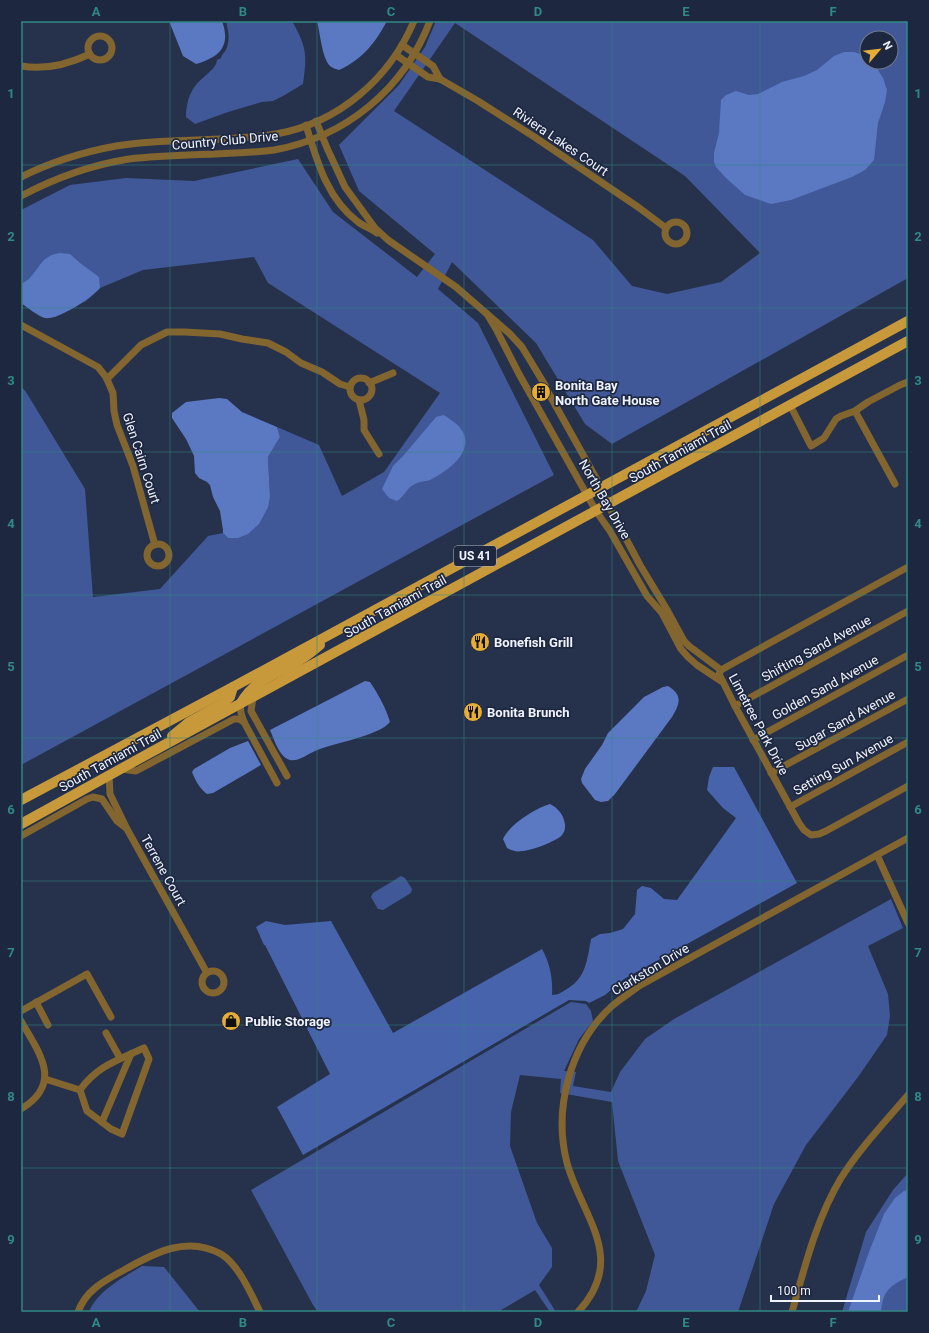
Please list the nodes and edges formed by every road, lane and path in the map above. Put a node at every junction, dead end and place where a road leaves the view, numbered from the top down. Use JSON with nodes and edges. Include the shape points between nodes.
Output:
{"nodes":[{"id":1,"x":414,"y":21,"type":"edge"},
{"id":2,"x":430,"y":21,"type":"edge"},
{"id":3,"x":402,"y":45,"type":"junction"},
{"id":4,"x":90,"y":54,"type":"dead end"},
{"id":5,"x":415,"y":54,"type":"junction"},
{"id":6,"x":396,"y":55,"type":"junction"},
{"id":7,"x":408,"y":64,"type":"junction"},
{"id":8,"x":21,"y":66,"type":"edge"},
{"id":9,"x":440,"y":79,"type":"junction"},
{"id":10,"x":316,"y":121,"type":"junction"},
{"id":11,"x":306,"y":125,"type":"junction"},
{"id":12,"x":322,"y":135,"type":"junction"},
{"id":13,"x":311,"y":140,"type":"junction"},
{"id":14,"x":21,"y":177,"type":"edge"},
{"id":15,"x":21,"y":196,"type":"edge"},
{"id":16,"x":666,"y":228,"type":"dead end"},
{"id":17,"x":384,"y":236,"type":"junction"},
{"id":18,"x":486,"y":314,"type":"junction"},
{"id":19,"x":908,"y":321,"type":"edge"},
{"id":20,"x":21,"y":325,"type":"edge"},
{"id":21,"x":908,"y":342,"type":"edge"},
{"id":22,"x":393,"y":373,"type":"dead end"},
{"id":23,"x":107,"y":379,"type":"junction"},
{"id":24,"x":908,"y":382,"type":"edge"},
{"id":25,"x":369,"y":384,"type":"junction"},
{"id":26,"x":350,"y":387,"type":"junction"},
{"id":27,"x":359,"y":400,"type":"junction"},
{"id":28,"x":790,"y":406,"type":"junction"},
{"id":29,"x":855,"y":411,"type":"junction"},
{"id":30,"x":379,"y":454,"type":"dead end"},
{"id":31,"x":895,"y":484,"type":"dead end"},
{"id":32,"x":601,"y":487,"type":"junction"},
{"id":33,"x":587,"y":495,"type":"junction"},
{"id":34,"x":608,"y":505,"type":"junction"},
{"id":35,"x":596,"y":511,"type":"junction"},
{"id":36,"x":155,"y":545,"type":"dead end"},
{"id":37,"x":908,"y":567,"type":"edge"},
{"id":38,"x":908,"y":611,"type":"edge"},
{"id":39,"x":346,"y":626,"type":"junction"},
{"id":40,"x":701,"y":655,"type":"junction"},
{"id":41,"x":908,"y":655,"type":"edge"},
{"id":42,"x":695,"y":663,"type":"junction"},
{"id":43,"x":721,"y":670,"type":"junction"},
{"id":44,"x":721,"y":681,"type":"junction"},
{"id":45,"x":232,"y":687,"type":"junction"},
{"id":46,"x":253,"y":698,"type":"junction"},
{"id":47,"x":908,"y":699,"type":"edge"},
{"id":48,"x":240,"y":704,"type":"junction"},
{"id":49,"x":735,"y":706,"type":"junction"},
{"id":50,"x":244,"y":722,"type":"junction"},
{"id":51,"x":753,"y":740,"type":"junction"},
{"id":52,"x":908,"y":742,"type":"edge"},
{"id":53,"x":155,"y":750,"type":"junction"},
{"id":54,"x":120,"y":769,"type":"junction"},
{"id":55,"x":771,"y":773,"type":"junction"},
{"id":56,"x":109,"y":775,"type":"junction"},
{"id":57,"x":287,"y":776,"type":"dead end"},
{"id":58,"x":277,"y":783,"type":"dead end"},
{"id":59,"x":908,"y":786,"type":"edge"},
{"id":60,"x":21,"y":800,"type":"edge"},
{"id":61,"x":790,"y":807,"type":"junction"},
{"id":62,"x":21,"y":824,"type":"edge"},
{"id":63,"x":127,"y":829,"type":"junction"},
{"id":64,"x":21,"y":836,"type":"edge"},
{"id":65,"x":908,"y":838,"type":"edge"},
{"id":66,"x":877,"y":855,"type":"junction"},
{"id":67,"x":908,"y":923,"type":"edge"},
{"id":68,"x":208,"y":973,"type":"dead end"},
{"id":69,"x":36,"y":1002,"type":"junction"},
{"id":70,"x":21,"y":1011,"type":"edge"},
{"id":71,"x":111,"y":1017,"type":"dead end"},
{"id":72,"x":21,"y":1021,"type":"edge"},
{"id":73,"x":48,"y":1025,"type":"dead end"},
{"id":74,"x":106,"y":1034,"type":"dead end"},
{"id":75,"x":131,"y":1054,"type":"junction"},
{"id":76,"x":120,"y":1058,"type":"junction"},
{"id":77,"x":45,"y":1079,"type":"junction"},
{"id":78,"x":80,"y":1090,"type":"junction"},
{"id":79,"x":908,"y":1095,"type":"edge"},
{"id":80,"x":21,"y":1109,"type":"edge"},
{"id":81,"x":102,"y":1122,"type":"junction"},
{"id":82,"x":78,"y":1312,"type":"edge"},
{"id":83,"x":260,"y":1312,"type":"edge"},
{"id":84,"x":578,"y":1312,"type":"edge"},
{"id":85,"x":792,"y":1312,"type":"edge"}],
"edges":[{"from":1,"to":3,"type":"street","name":"Country Club Drive"},
{"from":2,"to":5,"type":"street","name":"Country Club Drive"},
{"from":3,"to":5,"type":"street","name":"Riviera Lakes Court"},
{"from":3,"to":6,"type":"street","name":"Country Club Drive"},
{"from":4,"to":8,"type":"street","via":[[64,64]]},
{"from":5,"to":7,"type":"street","name":"Country Club Drive"},
{"from":5,"to":9,"type":"street","name":"Riviera Lakes Court","via":[[433,66]]},
{"from":6,"to":7,"type":"street","name":"Riviera Lakes Court"},
{"from":6,"to":10,"type":"street","name":"Country Club Drive","via":[[388,67],[363,92],[349,103]]},
{"from":7,"to":9,"type":"street","name":"Riviera Lakes Court","via":[[428,78]]},
{"from":7,"to":12,"type":"street","name":"Country Club Drive","via":[[374,103],[353,119]]},
{"from":9,"to":16,"type":"street","name":"Riviera Lakes Court","via":[[533,136]]},
{"from":10,"to":11,"type":"street","name":"Country Club Drive"},
{"from":10,"to":12,"type":"street","name":"North Bay Drive"},
{"from":11,"to":13,"type":"street","name":"North Bay Drive"},
{"from":11,"to":14,"type":"street","name":"Country Club Drive","via":[[286,132],[261,136],[117,146],[67,158]]},
{"from":12,"to":13,"type":"street","name":"Country Club Drive"},
{"from":12,"to":17,"type":"street","name":"North Bay Drive","via":[[345,187],[375,228]]},
{"from":13,"to":15,"type":"street","name":"Country Club Drive","via":[[265,151],[145,158],[106,164],[64,175]]},
{"from":13,"to":17,"type":"street","name":"North Bay Drive","via":[[323,177],[338,202],[360,223]]},
{"from":17,"to":18,"type":"street","name":"North Bay Drive","via":[[456,287]]},
{"from":18,"to":32,"type":"street","name":"North Bay Drive","via":[[522,347]]},
{"from":18,"to":33,"type":"street","name":"North Bay Drive"},
{"from":19,"to":32,"type":"main road","name":"South Tamiami Trail","number":"US 41"},
{"from":20,"to":23,"type":"street","via":[[98,367]]},
{"from":21,"to":28,"type":"main road","name":"South Tamiami Trail","number":"US 41"},
{"from":22,"to":25,"type":"street"},
{"from":23,"to":26,"type":"street","via":[[141,346],[167,332],[185,332],[220,334],[268,343],[286,352],[301,364]]},
{"from":23,"to":36,"type":"street","name":"Glen Cairn Court","via":[[113,393],[117,425],[133,466]]},
{"from":24,"to":29,"type":"street"},
{"from":25,"to":26,"type":"street","via":[[359,379]]},
{"from":25,"to":27,"type":"street","via":[[370,394],[364,400]]},
{"from":26,"to":27,"type":"street","via":[[352,396]]},
{"from":27,"to":30,"type":"street","via":[[364,430]]},
{"from":28,"to":29,"type":"street","via":[[811,446],[824,438],[836,419]]},
{"from":28,"to":34,"type":"main road","name":"South Tamiami Trail","number":"US 41"},
{"from":29,"to":31,"type":"street"},
{"from":32,"to":33,"type":"main road","name":"South Tamiami Trail","number":"US 41"},
{"from":32,"to":34,"type":"street","name":"North Bay Drive"},
{"from":33,"to":35,"type":"street","name":"North Bay Drive"},
{"from":33,"to":39,"type":"main road","name":"South Tamiami Trail","number":"US 41"},
{"from":34,"to":35,"type":"main road","name":"South Tamiami Trail","number":"US 41"},
{"from":34,"to":40,"type":"street","name":"North Bay Drive","via":[[684,641]]},
{"from":35,"to":42,"type":"street","name":"North Bay Drive","via":[[647,596],[662,613],[682,649]]},
{"from":35,"to":46,"type":"main road","name":"South Tamiami Trail","number":"US 41"},
{"from":37,"to":43,"type":"street","name":"Limetree Park Drive"},
{"from":38,"to":49,"type":"street","name":"Shifting Sand Avenue"},
{"from":39,"to":45,"type":"main road","name":"South Tamiami Trail","number":"US 41"},
{"from":39,"to":48,"type":"main road","via":[[300,660],[256,685]]},
{"from":40,"to":42,"type":"street"},
{"from":40,"to":43,"type":"street","name":"North Bay Drive"},
{"from":41,"to":51,"type":"street","name":"Golden Sand Avenue"},
{"from":42,"to":44,"type":"street","name":"North Bay Drive"},
{"from":43,"to":44,"type":"street","name":"Limetree Park Drive"},
{"from":44,"to":49,"type":"street","name":"Limetree Park Drive"},
{"from":45,"to":53,"type":"main road","via":[[230,697],[225,702],[189,722]]},
{"from":45,"to":60,"type":"main road","name":"South Tamiami Trail","number":"US 41"},
{"from":46,"to":48,"type":"main road","name":"South Tamiami Trail","number":"US 41"},
{"from":46,"to":57,"type":"street","via":[[251,711]]},
{"from":47,"to":55,"type":"street","name":"Sugar Sand Avenue"},
{"from":48,"to":50,"type":"street"},
{"from":48,"to":53,"type":"main road","name":"South Tamiami Trail","number":"US 41"},
{"from":49,"to":51,"type":"street","name":"Limetree Park Drive"},
{"from":50,"to":54,"type":"street","via":[[234,719],[136,771]]},
{"from":50,"to":58,"type":"street"},
{"from":51,"to":55,"type":"street","name":"Limetree Park Drive"},
{"from":52,"to":61,"type":"street","name":"Setting Sun Avenue"},
{"from":53,"to":54,"type":"main road","name":"South Tamiami Trail","number":"US 41"},
{"from":54,"to":56,"type":"main road","name":"South Tamiami Trail","number":"US 41"},
{"from":55,"to":61,"type":"street","name":"Limetree Park Drive"},
{"from":56,"to":62,"type":"main road","name":"South Tamiami Trail","number":"US 41"},
{"from":56,"to":63,"type":"street","name":"Terrene Court","via":[[110,794]]},
{"from":59,"to":61,"type":"street","name":"Limetree Park Drive","via":[[819,834],[811,835],[804,830]]},
{"from":63,"to":64,"type":"street","via":[[117,821],[102,799],[93,797]]},
{"from":63,"to":68,"type":"street","name":"Terrene Court"},
{"from":65,"to":66,"type":"street","name":"Clarkston Drive"},
{"from":66,"to":67,"type":"street"},
{"from":66,"to":84,"type":"street","name":"Clarkston Drive","via":[[639,986],[611,1007],[585,1040],[568,1080],[563,1107],[563,1138],[571,1175],[598,1237],[601,1253],[594,1290]]},
{"from":69,"to":70,"type":"street"},
{"from":69,"to":71,"type":"street","via":[[87,974]]},
{"from":69,"to":73,"type":"street"},
{"from":72,"to":77,"type":"street","via":[[44,1064]]},
{"from":74,"to":76,"type":"street"},
{"from":75,"to":76,"type":"street"},
{"from":75,"to":81,"type":"street"},
{"from":75,"to":81,"type":"street","via":[[144,1048],[149,1059],[122,1134]]},
{"from":76,"to":78,"type":"street","via":[[88,1079]]},
{"from":77,"to":78,"type":"street"},
{"from":77,"to":80,"type":"street","via":[[39,1093]]},
{"from":78,"to":81,"type":"street","via":[[87,1111]]},
{"from":79,"to":85,"type":"street","via":[[840,1179],[817,1226]]},
{"from":82,"to":83,"type":"street","via":[[87,1295],[103,1281],[158,1252],[191,1246],[205,1247],[230,1261]]}]}
